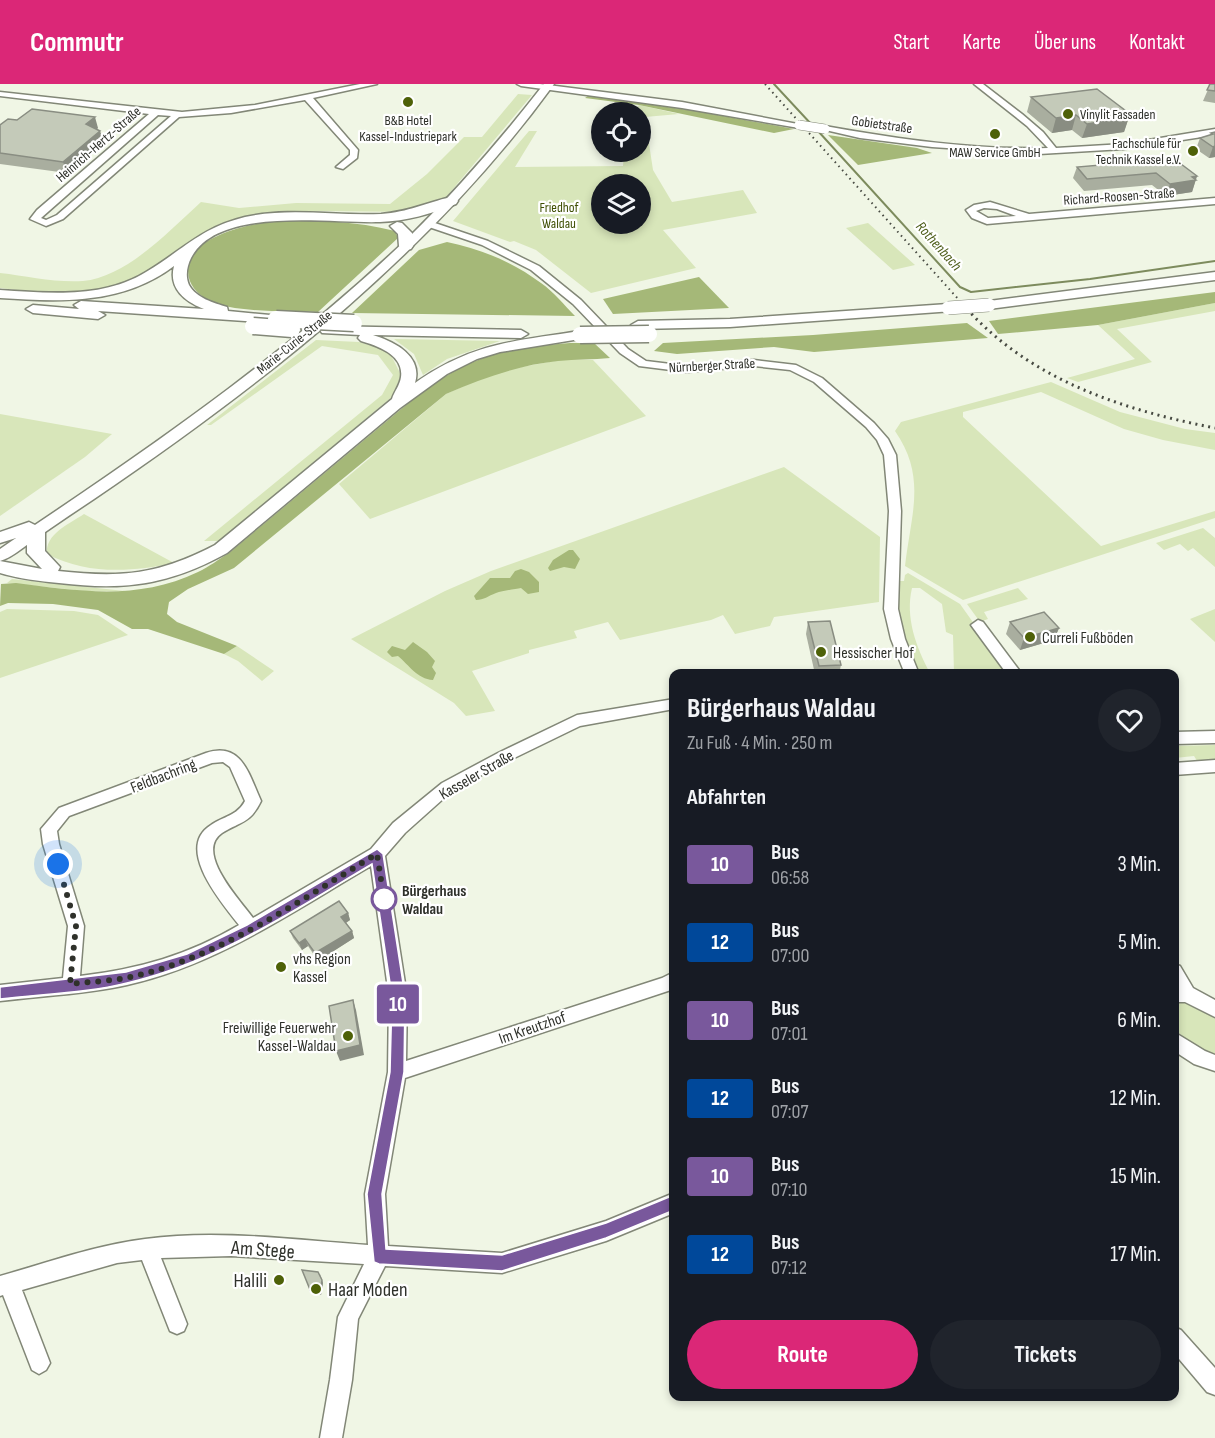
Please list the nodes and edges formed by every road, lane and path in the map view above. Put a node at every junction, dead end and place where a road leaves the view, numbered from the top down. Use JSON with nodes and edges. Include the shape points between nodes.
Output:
{"nodes":[{"id":1,"x":373,"y":84,"type":"edge"},
{"id":2,"x":521,"y":84,"type":"edge"},
{"id":3,"x":978,"y":84,"type":"edge"},
{"id":4,"x":548,"y":86,"type":"edge"},
{"id":5,"x":0,"y":94,"type":"edge"},
{"id":6,"x":308,"y":98,"type":"junction"},
{"id":7,"x":155,"y":113,"type":"junction"},
{"id":8,"x":177,"y":115,"type":"junction"},
{"id":9,"x":1215,"y":132,"type":"edge"},
{"id":10,"x":1054,"y":151,"type":"junction"},
{"id":11,"x":340,"y":167,"type":"dead end"},
{"id":12,"x":451,"y":201,"type":"junction"},
{"id":13,"x":1215,"y":201,"type":"edge"},
{"id":14,"x":1025,"y":216,"type":"dead end"},
{"id":15,"x":396,"y":222,"type":"junction"},
{"id":16,"x":429,"y":224,"type":"junction"},
{"id":17,"x":191,"y":246,"type":"junction"},
{"id":18,"x":406,"y":246,"type":"junction"},
{"id":19,"x":1215,"y":276,"type":"edge"},
{"id":20,"x":1215,"y":286,"type":"edge"},
{"id":21,"x":0,"y":295,"type":"edge"},
{"id":22,"x":0,"y":305,"type":"edge"},
{"id":23,"x":991,"y":309,"type":"junction"},
{"id":24,"x":265,"y":320,"type":"junction"},
{"id":25,"x":341,"y":329,"type":"junction"},
{"id":26,"x":575,"y":330,"type":"junction"},
{"id":27,"x":394,"y":405,"type":"junction"},
{"id":28,"x":78,"y":502,"type":"junction"},
{"id":29,"x":36,"y":532,"type":"junction"},
{"id":30,"x":3,"y":559,"type":"edge"},
{"id":31,"x":51,"y":567,"type":"junction"},
{"id":32,"x":85,"y":580,"type":"junction"},
{"id":33,"x":978,"y":625,"type":"dead end"},
{"id":34,"x":910,"y":669,"type":"edge"},
{"id":35,"x":1011,"y":669,"type":"edge"},
{"id":36,"x":669,"y":705,"type":"edge"},
{"id":37,"x":1215,"y":737,"type":"edge"},
{"id":38,"x":1179,"y":738,"type":"edge"},
{"id":39,"x":1215,"y":766,"type":"edge"},
{"id":40,"x":1179,"y":769,"type":"edge"},
{"id":41,"x":377,"y":854,"type":"junction"},
{"id":42,"x":251,"y":928,"type":"junction"},
{"id":43,"x":70,"y":984,"type":"junction"},
{"id":44,"x":669,"y":988,"type":"edge"},
{"id":45,"x":0,"y":993,"type":"edge"},
{"id":46,"x":1181,"y":994,"type":"edge"},
{"id":47,"x":1215,"y":1009,"type":"edge"},
{"id":48,"x":1179,"y":1043,"type":"edge"},
{"id":49,"x":1215,"y":1064,"type":"edge"},
{"id":50,"x":397,"y":1072,"type":"junction"},
{"id":51,"x":669,"y":1205,"type":"edge"},
{"id":52,"x":147,"y":1248,"type":"junction"},
{"id":53,"x":379,"y":1257,"type":"junction"},
{"id":54,"x":5,"y":1285,"type":"edge"},
{"id":55,"x":177,"y":1324,"type":"dead end"},
{"id":56,"x":1179,"y":1342,"type":"edge"},
{"id":57,"x":39,"y":1363,"type":"dead end"},
{"id":58,"x":1215,"y":1384,"type":"edge"},
{"id":59,"x":331,"y":1438,"type":"edge"}],
"edges":[{"from":1,"to":6,"type":"street","name":"Heinrich-Hertz-Straße"},
{"from":2,"to":4,"type":"street"},
{"from":3,"to":10,"type":"street"},
{"from":4,"to":10,"type":"street","name":"Gobietstraße","bridge":true,"via":[[952,147]]},
{"from":4,"to":12,"type":"main road","name":"Marie-Curie-Straße"},
{"from":5,"to":7,"type":"street","name":"Heinrich-Hertz-Straße"},
{"from":6,"to":8,"type":"street","name":"Heinrich-Hertz-Straße","via":[[238,111]]},
{"from":6,"to":11,"type":"street","via":[[354,150],[354,156]]},
{"from":7,"to":8,"type":"street","name":"Heinrich-Hertz-Straße"},
{"from":7,"to":8,"type":"street","name":"Heinrich-Hertz-Straße","via":[[35,219],[53,221]]},
{"from":9,"to":10,"type":"street","name":"Gobietstraße","via":[[1143,144]]},
{"from":12,"to":15,"type":"highway"},
{"from":12,"to":16,"type":"main road","name":"Marie-Curie-Straße"},
{"from":13,"to":14,"type":"street","name":"Richard-Roosen-Straße"},
{"from":15,"to":16,"type":"highway"},
{"from":15,"to":17,"type":"highway","via":[[299,216],[264,218],[229,225]]},
{"from":15,"to":18,"type":"highway","via":[[405,232]]},
{"from":16,"to":18,"type":"main road","name":"Marie-Curie-Straße"},
{"from":16,"to":34,"type":"street","name":"Nürnberger Straße","via":[[485,243],[535,268],[643,364],[687,369],[754,363],[792,367],[818,380],[870,425],[890,455],[895,511],[891,609]]},
{"from":17,"to":21,"type":"highway","via":[[155,274],[123,289],[75,297]]},
{"from":17,"to":24,"type":"highway","via":[[177,274],[188,294],[212,307]]},
{"from":18,"to":28,"type":"main road","name":"Marie-Curie-Straße","via":[[286,350]]},
{"from":19,"to":23,"type":"highway"},
{"from":20,"to":23,"type":"highway","via":[[1158,295]]},
{"from":21,"to":24,"type":"highway"},
{"from":22,"to":24,"type":"highway","via":[[85,314]]},
{"from":23,"to":26,"type":"highway","bridge":true,"via":[[850,324]]},
{"from":24,"to":25,"type":"highway","bridge":true},
{"from":24,"to":25,"type":"highway","bridge":true},
{"from":25,"to":26,"type":"highway"},
{"from":25,"to":27,"type":"highway","via":[[383,343],[405,358],[410,379]]},
{"from":26,"to":27,"type":"highway","via":[[472,356],[442,371]]},
{"from":27,"to":32,"type":"highway","via":[[221,549],[198,563],[144,581]]},
{"from":28,"to":29,"type":"main road","name":"Marie-Curie-Straße"},
{"from":28,"to":30,"type":"main road","via":[[24,530]]},
{"from":29,"to":30,"type":"main road","name":"Marie-Curie-Straße"},
{"from":29,"to":31,"type":"highway","via":[[36,553]]},
{"from":30,"to":31,"type":"highway"},
{"from":30,"to":32,"type":"highway"},
{"from":31,"to":32,"type":"highway"},
{"from":33,"to":35,"type":"street"},
{"from":36,"to":41,"type":"street","name":"Kasseler Straße","via":[[577,721],[503,756],[447,787],[399,828]]},
{"from":37,"to":38,"type":"street"},
{"from":39,"to":40,"type":"street"},
{"from":41,"to":42,"type":"street","name":"Kasseler Straße"},
{"from":41,"to":50,"type":"street","via":[[398,996]]},
{"from":42,"to":43,"type":"street","name":"Kasseler Straße","via":[[217,947],[166,966],[126,978]]},
{"from":42,"to":43,"type":"street","name":"Feldbachring","via":[[219,888],[203,850],[210,832],[249,812],[253,801],[236,763],[225,756],[211,757],[64,812],[50,829],[76,926]]},
{"from":43,"to":45,"type":"street","name":"Kasseler Straße"},
{"from":44,"to":50,"type":"street","name":"Im Kreutzhof"},
{"from":46,"to":47,"type":"street"},
{"from":48,"to":49,"type":"street"},
{"from":50,"to":53,"type":"street","via":[[375,1194]]},
{"from":51,"to":53,"type":"street","name":"Am Stege","via":[[606,1231],[502,1263]]},
{"from":52,"to":53,"type":"street","name":"Am Stege","via":[[231,1246]]},
{"from":52,"to":54,"type":"street","name":"Am Stege"},
{"from":52,"to":55,"type":"street"},
{"from":53,"to":59,"type":"street","via":[[348,1317]]},
{"from":54,"to":57,"type":"street","name":"Am Stege"},
{"from":56,"to":58,"type":"street"}]}
